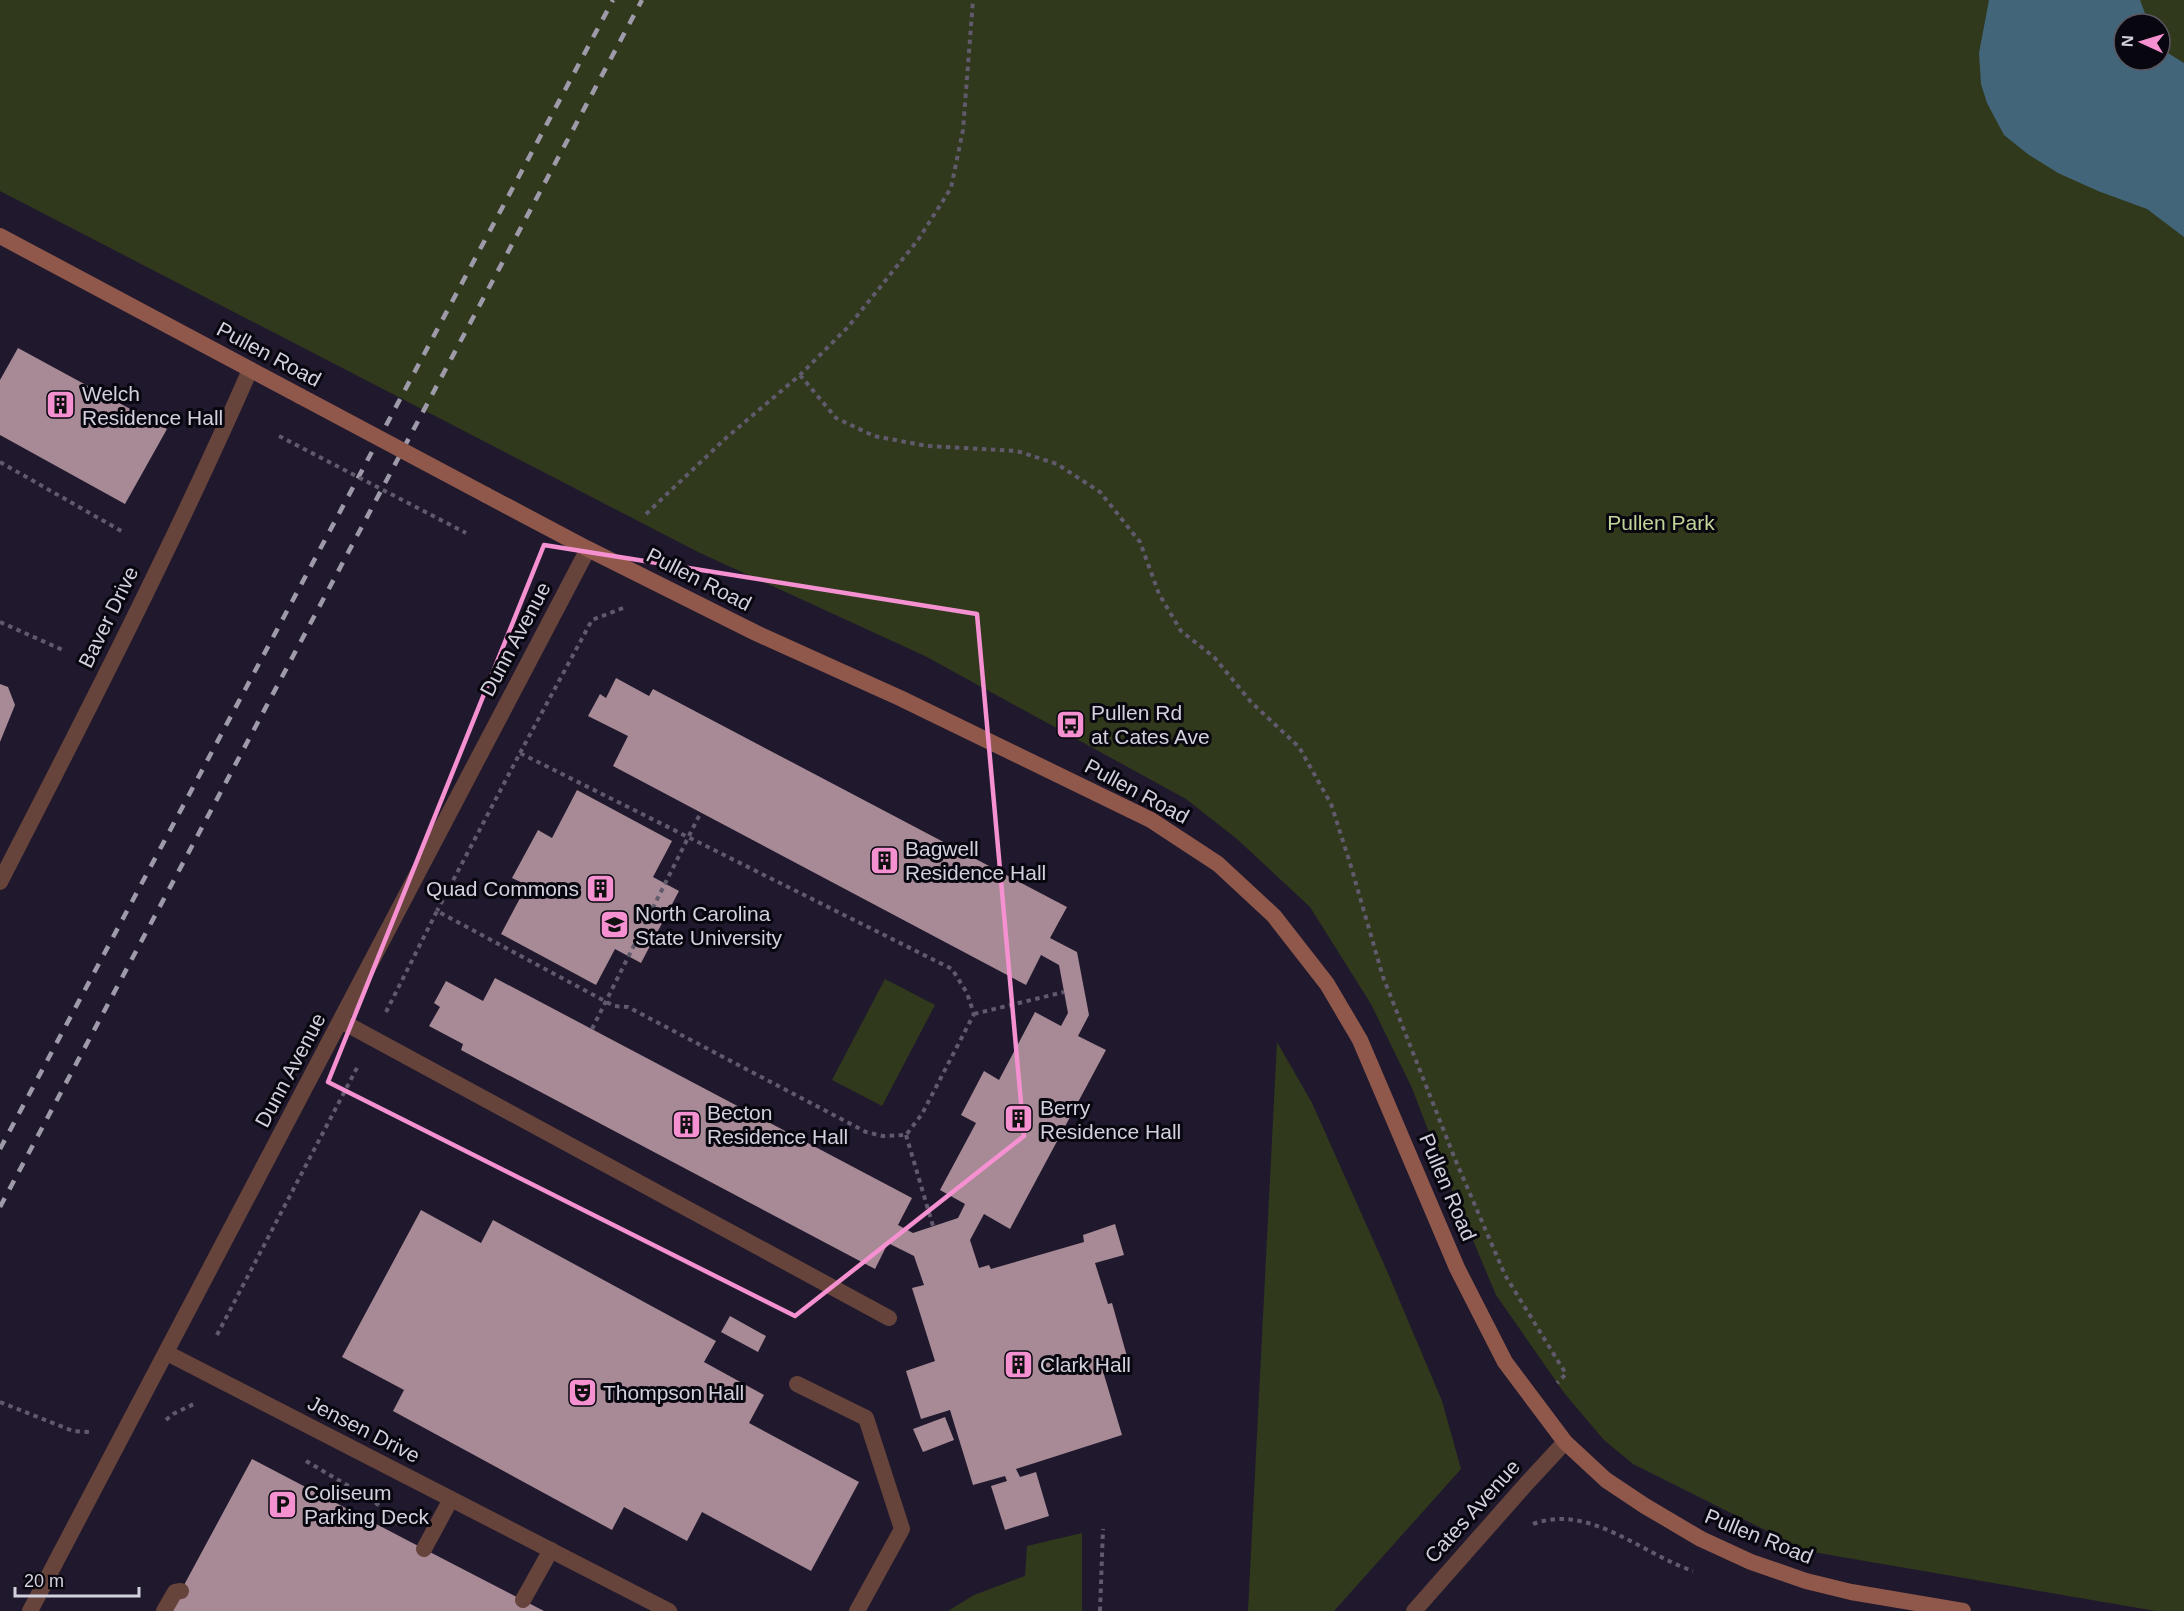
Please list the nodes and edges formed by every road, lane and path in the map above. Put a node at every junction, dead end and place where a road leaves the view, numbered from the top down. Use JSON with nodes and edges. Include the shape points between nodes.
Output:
{"nodes":[{"id":1,"x":973,"y":0,"type":"edge"},
{"id":2,"x":0,"y":236,"type":"edge"},
{"id":3,"x":250,"y":370,"type":"junction"},
{"id":4,"x":800,"y":375,"type":"junction"},
{"id":5,"x":279,"y":436,"type":"dead end"},
{"id":6,"x":0,"y":462,"type":"edge"},
{"id":7,"x":646,"y":514,"type":"dead end"},
{"id":8,"x":123,"y":532,"type":"dead end"},
{"id":9,"x":466,"y":533,"type":"dead end"},
{"id":10,"x":588,"y":549,"type":"junction"},
{"id":11,"x":623,"y":608,"type":"dead end"},
{"id":12,"x":0,"y":622,"type":"edge"},
{"id":13,"x":65,"y":651,"type":"dead end"},
{"id":14,"x":520,"y":753,"type":"junction"},
{"id":15,"x":701,"y":813,"type":"dead end"},
{"id":16,"x":688,"y":837,"type":"junction"},
{"id":17,"x":0,"y":882,"type":"edge"},
{"id":18,"x":437,"y":911,"type":"junction"},
{"id":19,"x":1064,"y":992,"type":"dead end"},
{"id":20,"x":605,"y":1001,"type":"junction"},
{"id":21,"x":974,"y":1014,"type":"junction"},
{"id":22,"x":341,"y":1021,"type":"junction"},
{"id":23,"x":592,"y":1029,"type":"dead end"},
{"id":24,"x":373,"y":1038,"type":"junction"},
{"id":25,"x":906,"y":1135,"type":"junction"},
{"id":26,"x":933,"y":1226,"type":"dead end"},
{"id":27,"x":889,"y":1318,"type":"dead end"},
{"id":28,"x":217,"y":1335,"type":"dead end"},
{"id":29,"x":167,"y":1353,"type":"junction"},
{"id":30,"x":797,"y":1384,"type":"dead end"},
{"id":31,"x":1554,"y":1386,"type":"dead end"},
{"id":32,"x":0,"y":1402,"type":"edge"},
{"id":33,"x":206,"y":1408,"type":"dead end"},
{"id":34,"x":165,"y":1422,"type":"dead end"},
{"id":35,"x":94,"y":1433,"type":"dead end"},
{"id":36,"x":1565,"y":1442,"type":"junction"},
{"id":37,"x":297,"y":1456,"type":"dead end"},
{"id":38,"x":451,"y":1499,"type":"junction"},
{"id":39,"x":1528,"y":1526,"type":"dead end"},
{"id":40,"x":401,"y":1527,"type":"dead end"},
{"id":41,"x":1103,"y":1529,"type":"dead end"},
{"id":42,"x":1609,"y":1531,"type":"dead end"},
{"id":43,"x":424,"y":1549,"type":"dead end"},
{"id":44,"x":551,"y":1550,"type":"junction"},
{"id":45,"x":181,"y":1591,"type":"dead end"},
{"id":46,"x":523,"y":1600,"type":"dead end"},
{"id":47,"x":30,"y":1611,"type":"edge"},
{"id":48,"x":164,"y":1611,"type":"edge"},
{"id":49,"x":669,"y":1611,"type":"edge"},
{"id":50,"x":857,"y":1611,"type":"edge"},
{"id":51,"x":1100,"y":1611,"type":"edge"},
{"id":52,"x":1414,"y":1611,"type":"edge"},
{"id":53,"x":1964,"y":1611,"type":"edge"}],
"edges":[{"from":1,"to":4,"type":"path","via":[[963,130],[951,188],[918,240],[848,327]]},
{"from":2,"to":3,"type":"main road","name":"Pullen Road"},
{"from":3,"to":10,"type":"main road","name":"Pullen Road","bridge":true},
{"from":3,"to":17,"type":"street","name":"Baver Drive","via":[[80,727]]},
{"from":4,"to":7,"type":"path"},
{"from":4,"to":31,"type":"path","via":[[836,418],[874,436],[927,446],[1017,451],[1057,464],[1100,492],[1140,542],[1159,594],[1181,631],[1214,657],[1251,702],[1299,747],[1331,804],[1383,977],[1505,1275],[1566,1374]]},
{"from":5,"to":9,"type":"path","bridge":true},
{"from":6,"to":8,"type":"path"},
{"from":10,"to":22,"type":"street","name":"Dunn Avenue"},
{"from":10,"to":36,"type":"main road","name":"Pullen Road","via":[[1151,820],[1218,864],[1274,916],[1327,984],[1360,1040],[1457,1268],[1505,1362]]},
{"from":11,"to":14,"type":"path","via":[[592,620]]},
{"from":12,"to":13,"type":"path"},
{"from":14,"to":16,"type":"path"},
{"from":14,"to":18,"type":"path"},
{"from":15,"to":16,"type":"path"},
{"from":16,"to":20,"type":"path"},
{"from":16,"to":21,"type":"path","via":[[952,969],[968,993]]},
{"from":18,"to":20,"type":"path"},
{"from":18,"to":24,"type":"path"},
{"from":19,"to":21,"type":"path"},
{"from":20,"to":23,"type":"path"},
{"from":20,"to":25,"type":"path","via":[[628,1007],[866,1132]]},
{"from":21,"to":25,"type":"path","via":[[922,1114]]},
{"from":22,"to":24,"type":"street"},
{"from":22,"to":29,"type":"street","name":"Dunn Avenue"},
{"from":24,"to":27,"type":"street"},
{"from":24,"to":28,"type":"path"},
{"from":25,"to":26,"type":"path"},
{"from":29,"to":38,"type":"street","name":"Jensen Drive"},
{"from":29,"to":47,"type":"street","name":"Dunn Avenue"},
{"from":30,"to":50,"type":"street","via":[[867,1418],[902,1529]]},
{"from":32,"to":35,"type":"path","via":[[73,1431]]},
{"from":33,"to":34,"type":"path","via":[[195,1403]]},
{"from":36,"to":52,"type":"street","name":"Cates Avenue"},
{"from":36,"to":53,"type":"main road","name":"Pullen Road","via":[[1606,1480],[1645,1506],[1701,1539],[1751,1562],[1851,1592]]},
{"from":37,"to":40,"type":"path","via":[[374,1501]]},
{"from":38,"to":43,"type":"street"},
{"from":38,"to":44,"type":"street","name":"Jensen Drive"},
{"from":39,"to":42,"type":"path","via":[[1561,1518],[1580,1520]]},
{"from":41,"to":51,"type":"path"},
{"from":44,"to":46,"type":"street"},
{"from":44,"to":49,"type":"street","name":"Jensen Drive"},
{"from":45,"to":48,"type":"street","via":[[175,1592]]}]}
